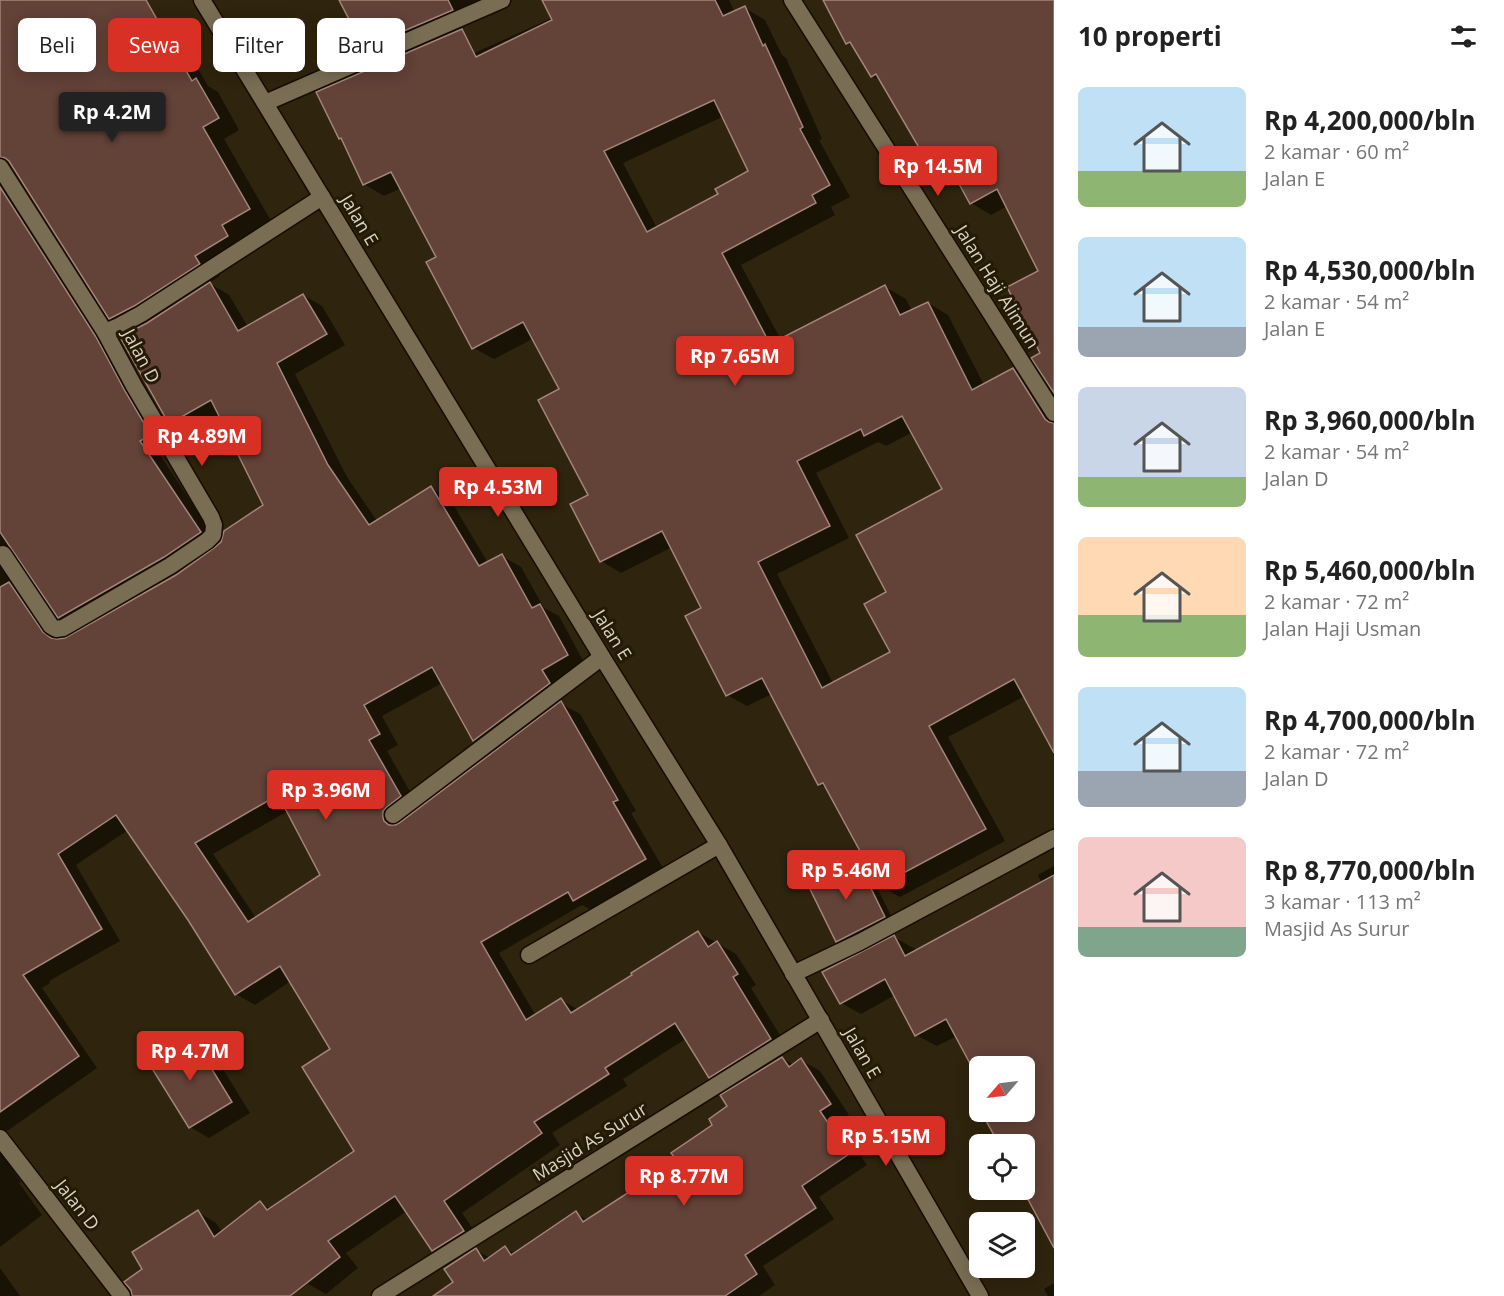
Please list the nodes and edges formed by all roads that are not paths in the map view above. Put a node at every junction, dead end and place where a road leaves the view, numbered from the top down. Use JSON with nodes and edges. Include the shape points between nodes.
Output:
{"nodes":[{"id":1,"x":202,"y":0,"type":"edge"},
{"id":2,"x":502,"y":0,"type":"edge"},
{"id":3,"x":792,"y":0,"type":"edge"},
{"id":4,"x":265,"y":103,"type":"junction"},
{"id":5,"x":0,"y":168,"type":"edge"},
{"id":6,"x":322,"y":197,"type":"junction"},
{"id":7,"x":105,"y":332,"type":"junction"},
{"id":8,"x":1054,"y":413,"type":"edge"},
{"id":9,"x":0,"y":556,"type":"edge"},
{"id":10,"x":603,"y":657,"type":"junction"},
{"id":11,"x":393,"y":815,"type":"dead end"},
{"id":12,"x":1054,"y":838,"type":"edge"},
{"id":13,"x":719,"y":845,"type":"junction"},
{"id":14,"x":529,"y":955,"type":"dead end"},
{"id":15,"x":794,"y":974,"type":"junction"},
{"id":16,"x":821,"y":1020,"type":"junction"},
{"id":17,"x":0,"y":1138,"type":"edge"},
{"id":18,"x":122,"y":1296,"type":"edge"},
{"id":19,"x":380,"y":1296,"type":"edge"},
{"id":20,"x":980,"y":1296,"type":"edge"}],
"edges":[{"from":1,"to":4,"type":"street","name":"Jalan E"},
{"from":2,"to":4,"type":"street"},
{"from":3,"to":8,"type":"street","name":"Jalan Haji Alimun"},
{"from":4,"to":6,"type":"street","name":"Jalan E"},
{"from":5,"to":7,"type":"street"},
{"from":6,"to":7,"type":"street","name":"Jalan D","via":[[141,314]]},
{"from":6,"to":10,"type":"street","name":"Jalan E"},
{"from":7,"to":9,"type":"street","name":"Jalan D","via":[[211,517],[213,535],[170,566],[56,629],[3,554]]},
{"from":10,"to":11,"type":"street"},
{"from":10,"to":13,"type":"street","name":"Jalan E"},
{"from":12,"to":15,"type":"street"},
{"from":13,"to":14,"type":"street"},
{"from":13,"to":15,"type":"street","name":"Jalan E"},
{"from":15,"to":16,"type":"street","name":"Jalan E"},
{"from":16,"to":19,"type":"street","name":"Masjid As Surur"},
{"from":16,"to":20,"type":"street","name":"Jalan E"},
{"from":17,"to":18,"type":"street","name":"Jalan D"}]}
